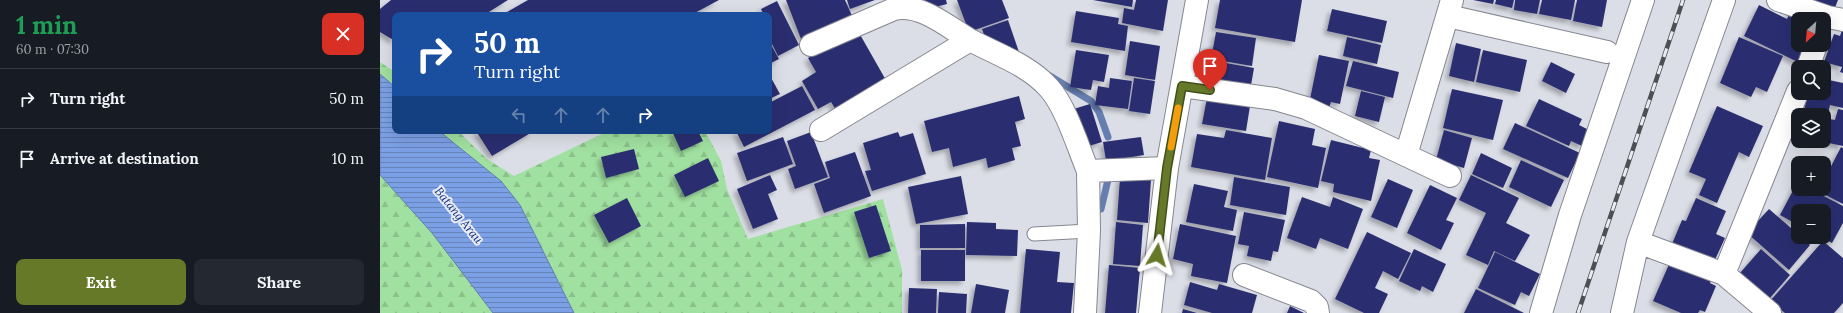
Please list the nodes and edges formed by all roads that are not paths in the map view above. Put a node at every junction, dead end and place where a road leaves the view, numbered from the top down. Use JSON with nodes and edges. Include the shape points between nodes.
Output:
{"nodes":[{"id":1,"x":1197,"y":0,"type":"edge"},
{"id":2,"x":1642,"y":0,"type":"edge"},
{"id":3,"x":1724,"y":0,"type":"edge"},
{"id":4,"x":1778,"y":0,"type":"edge"},
{"id":5,"x":1450,"y":8,"type":"edge"},
{"id":6,"x":1832,"y":21,"type":"edge"},
{"id":7,"x":970,"y":40,"type":"junction"},
{"id":8,"x":811,"y":45,"type":"dead end"},
{"id":9,"x":1607,"y":52,"type":"dead end"},
{"id":10,"x":1182,"y":86,"type":"junction"},
{"id":11,"x":1794,"y":100,"type":"edge"},
{"id":12,"x":820,"y":130,"type":"dead end"},
{"id":13,"x":1406,"y":155,"type":"junction"},
{"id":14,"x":1157,"y":168,"type":"junction"},
{"id":15,"x":1096,"y":171,"type":"junction"},
{"id":16,"x":1450,"y":176,"type":"dead end"},
{"id":17,"x":1089,"y":231,"type":"junction"},
{"id":18,"x":1034,"y":234,"type":"dead end"},
{"id":19,"x":1638,"y":242,"type":"junction"},
{"id":20,"x":1724,"y":274,"type":"junction"},
{"id":21,"x":1244,"y":275,"type":"dead end"},
{"id":22,"x":1085,"y":313,"type":"edge"},
{"id":23,"x":1150,"y":313,"type":"edge"},
{"id":24,"x":1318,"y":313,"type":"edge"},
{"id":25,"x":1541,"y":313,"type":"edge"},
{"id":26,"x":1622,"y":313,"type":"edge"},
{"id":27,"x":1770,"y":313,"type":"edge"}],
"edges":[{"from":1,"to":10,"type":"street"},
{"from":2,"to":25,"type":"street","via":[[1570,215]]},
{"from":3,"to":19,"type":"street"},
{"from":4,"to":6,"type":"street"},
{"from":5,"to":9,"type":"street"},
{"from":5,"to":13,"type":"street"},
{"from":7,"to":8,"type":"street","via":[[923,12],[902,8]]},
{"from":7,"to":12,"type":"street"},
{"from":7,"to":15,"type":"street","via":[[1028,71],[1049,88]]},
{"from":10,"to":13,"type":"street","via":[[1290,103],[1325,116]]},
{"from":10,"to":14,"type":"street"},
{"from":11,"to":20,"type":"street"},
{"from":13,"to":16,"type":"street"},
{"from":14,"to":15,"type":"street"},
{"from":14,"to":23,"type":"street"},
{"from":15,"to":17,"type":"street"},
{"from":17,"to":18,"type":"lane"},
{"from":17,"to":22,"type":"street"},
{"from":19,"to":20,"type":"street"},
{"from":19,"to":26,"type":"street"},
{"from":20,"to":27,"type":"street"},
{"from":21,"to":24,"type":"street","via":[[1311,301],[1317,307]]}]}
